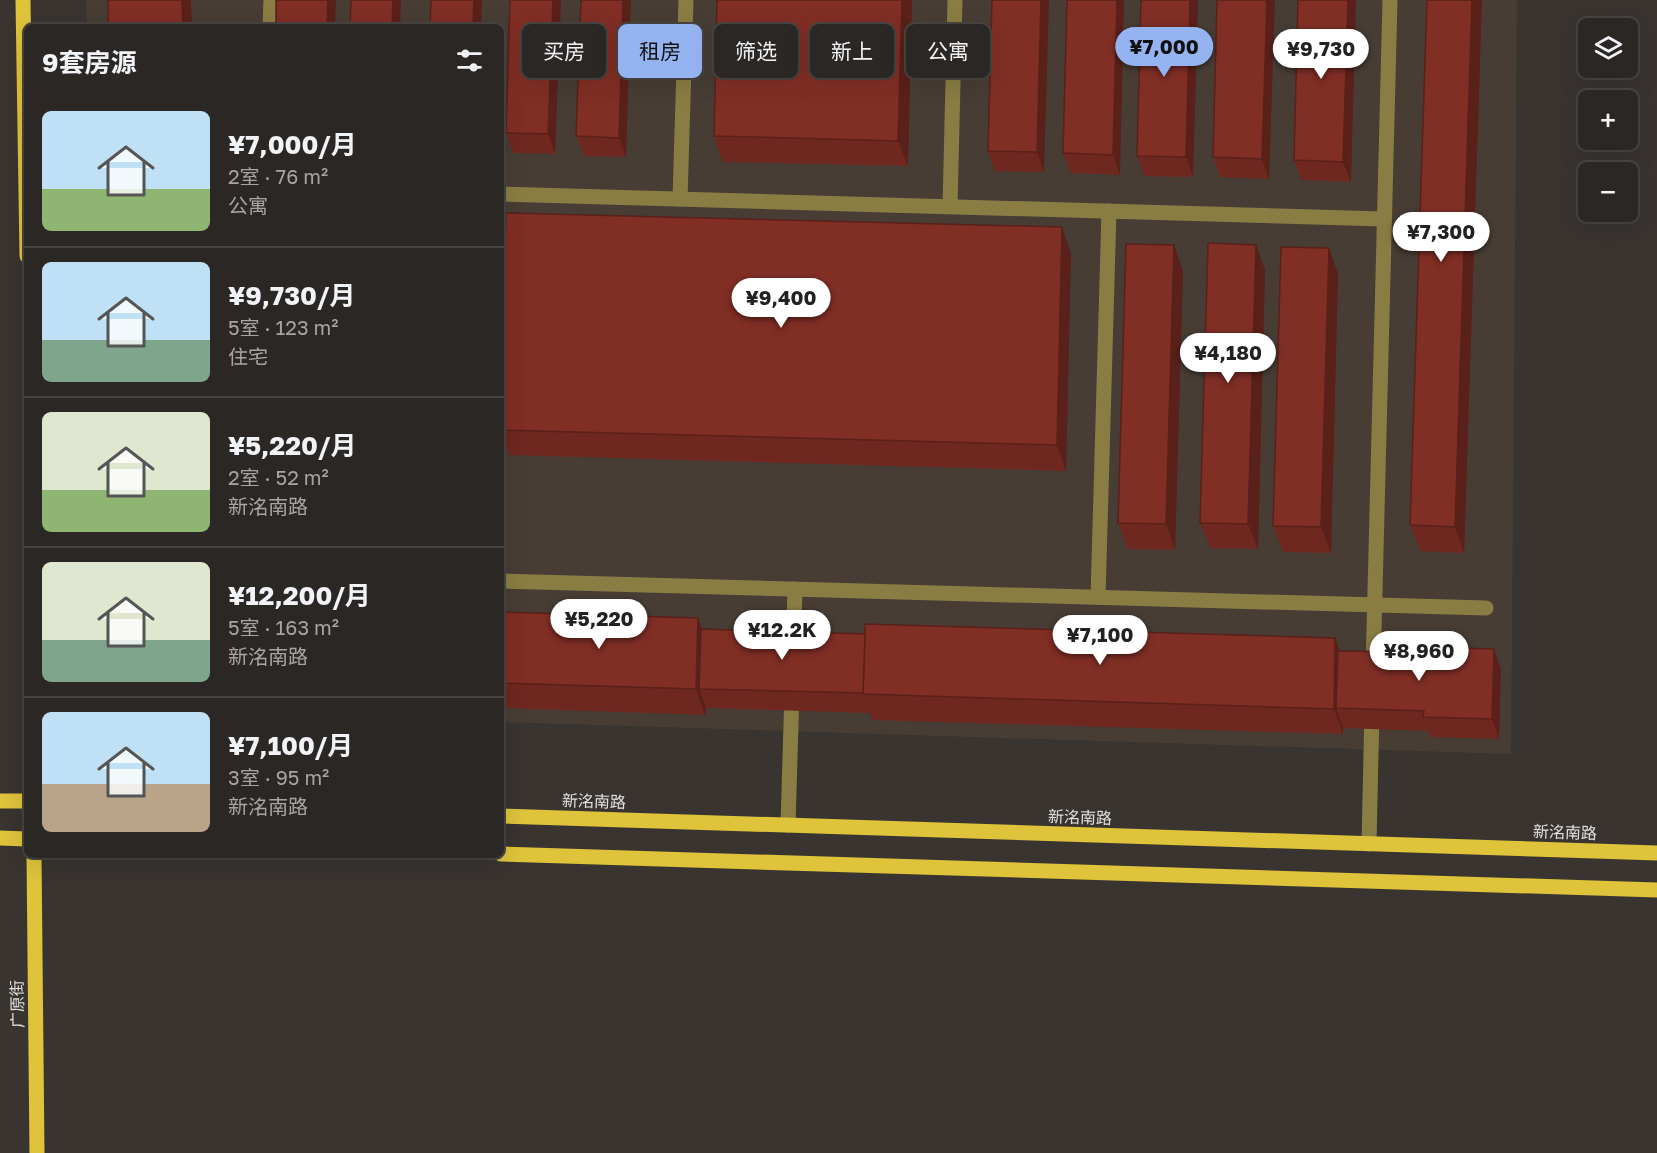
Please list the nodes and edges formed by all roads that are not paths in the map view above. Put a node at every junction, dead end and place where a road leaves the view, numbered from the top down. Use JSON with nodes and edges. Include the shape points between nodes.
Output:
{"nodes":[{"id":1,"x":23,"y":0,"type":"edge"},
{"id":2,"x":271,"y":0,"type":"edge"},
{"id":3,"x":686,"y":0,"type":"edge"},
{"id":4,"x":955,"y":0,"type":"edge"},
{"id":5,"x":1390,"y":0,"type":"edge"},
{"id":6,"x":270,"y":24,"type":"edge"},
{"id":7,"x":24,"y":61,"type":"edge"},
{"id":8,"x":504,"y":194,"type":"edge"},
{"id":9,"x":680,"y":199,"type":"junction"},
{"id":10,"x":950,"y":206,"type":"junction"},
{"id":11,"x":1109,"y":211,"type":"junction"},
{"id":12,"x":1384,"y":219,"type":"junction"},
{"id":13,"x":504,"y":581,"type":"edge"},
{"id":14,"x":795,"y":589,"type":"junction"},
{"id":15,"x":1098,"y":597,"type":"junction"},
{"id":16,"x":1375,"y":605,"type":"junction"},
{"id":17,"x":1486,"y":608,"type":"dead end"},
{"id":18,"x":0,"y":801,"type":"edge"},
{"id":19,"x":24,"y":801,"type":"edge"},
{"id":20,"x":504,"y":816,"type":"edge"},
{"id":21,"x":788,"y":825,"type":"junction"},
{"id":22,"x":0,"y":838,"type":"edge"},
{"id":23,"x":24,"y":838,"type":"edge"},
{"id":24,"x":1369,"y":844,"type":"junction"},
{"id":25,"x":1657,"y":853,"type":"edge"},
{"id":26,"x":504,"y":854,"type":"edge"},
{"id":27,"x":33,"y":858,"type":"edge"},
{"id":28,"x":1657,"y":890,"type":"edge"},
{"id":29,"x":37,"y":1153,"type":"edge"}],
"edges":[{"from":1,"to":7,"type":"main road"},
{"from":2,"to":6,"type":"lane"},
{"from":3,"to":9,"type":"lane"},
{"from":4,"to":10,"type":"lane"},
{"from":5,"to":12,"type":"lane"},
{"from":8,"to":9,"type":"lane"},
{"from":9,"to":10,"type":"lane"},
{"from":10,"to":11,"type":"lane"},
{"from":11,"to":12,"type":"lane"},
{"from":11,"to":15,"type":"lane"},
{"from":12,"to":16,"type":"lane"},
{"from":13,"to":14,"type":"lane"},
{"from":14,"to":15,"type":"lane"},
{"from":14,"to":21,"type":"lane"},
{"from":15,"to":16,"type":"lane"},
{"from":16,"to":17,"type":"lane"},
{"from":16,"to":24,"type":"lane"},
{"from":18,"to":19,"type":"main road"},
{"from":20,"to":21,"type":"main road","name":"新洺南路"},
{"from":21,"to":24,"type":"main road","name":"新洺南路"},
{"from":22,"to":23,"type":"main road"},
{"from":24,"to":25,"type":"main road","name":"新洺南路"},
{"from":26,"to":28,"type":"main road"},
{"from":27,"to":29,"type":"main road","name":"广原街"}]}
